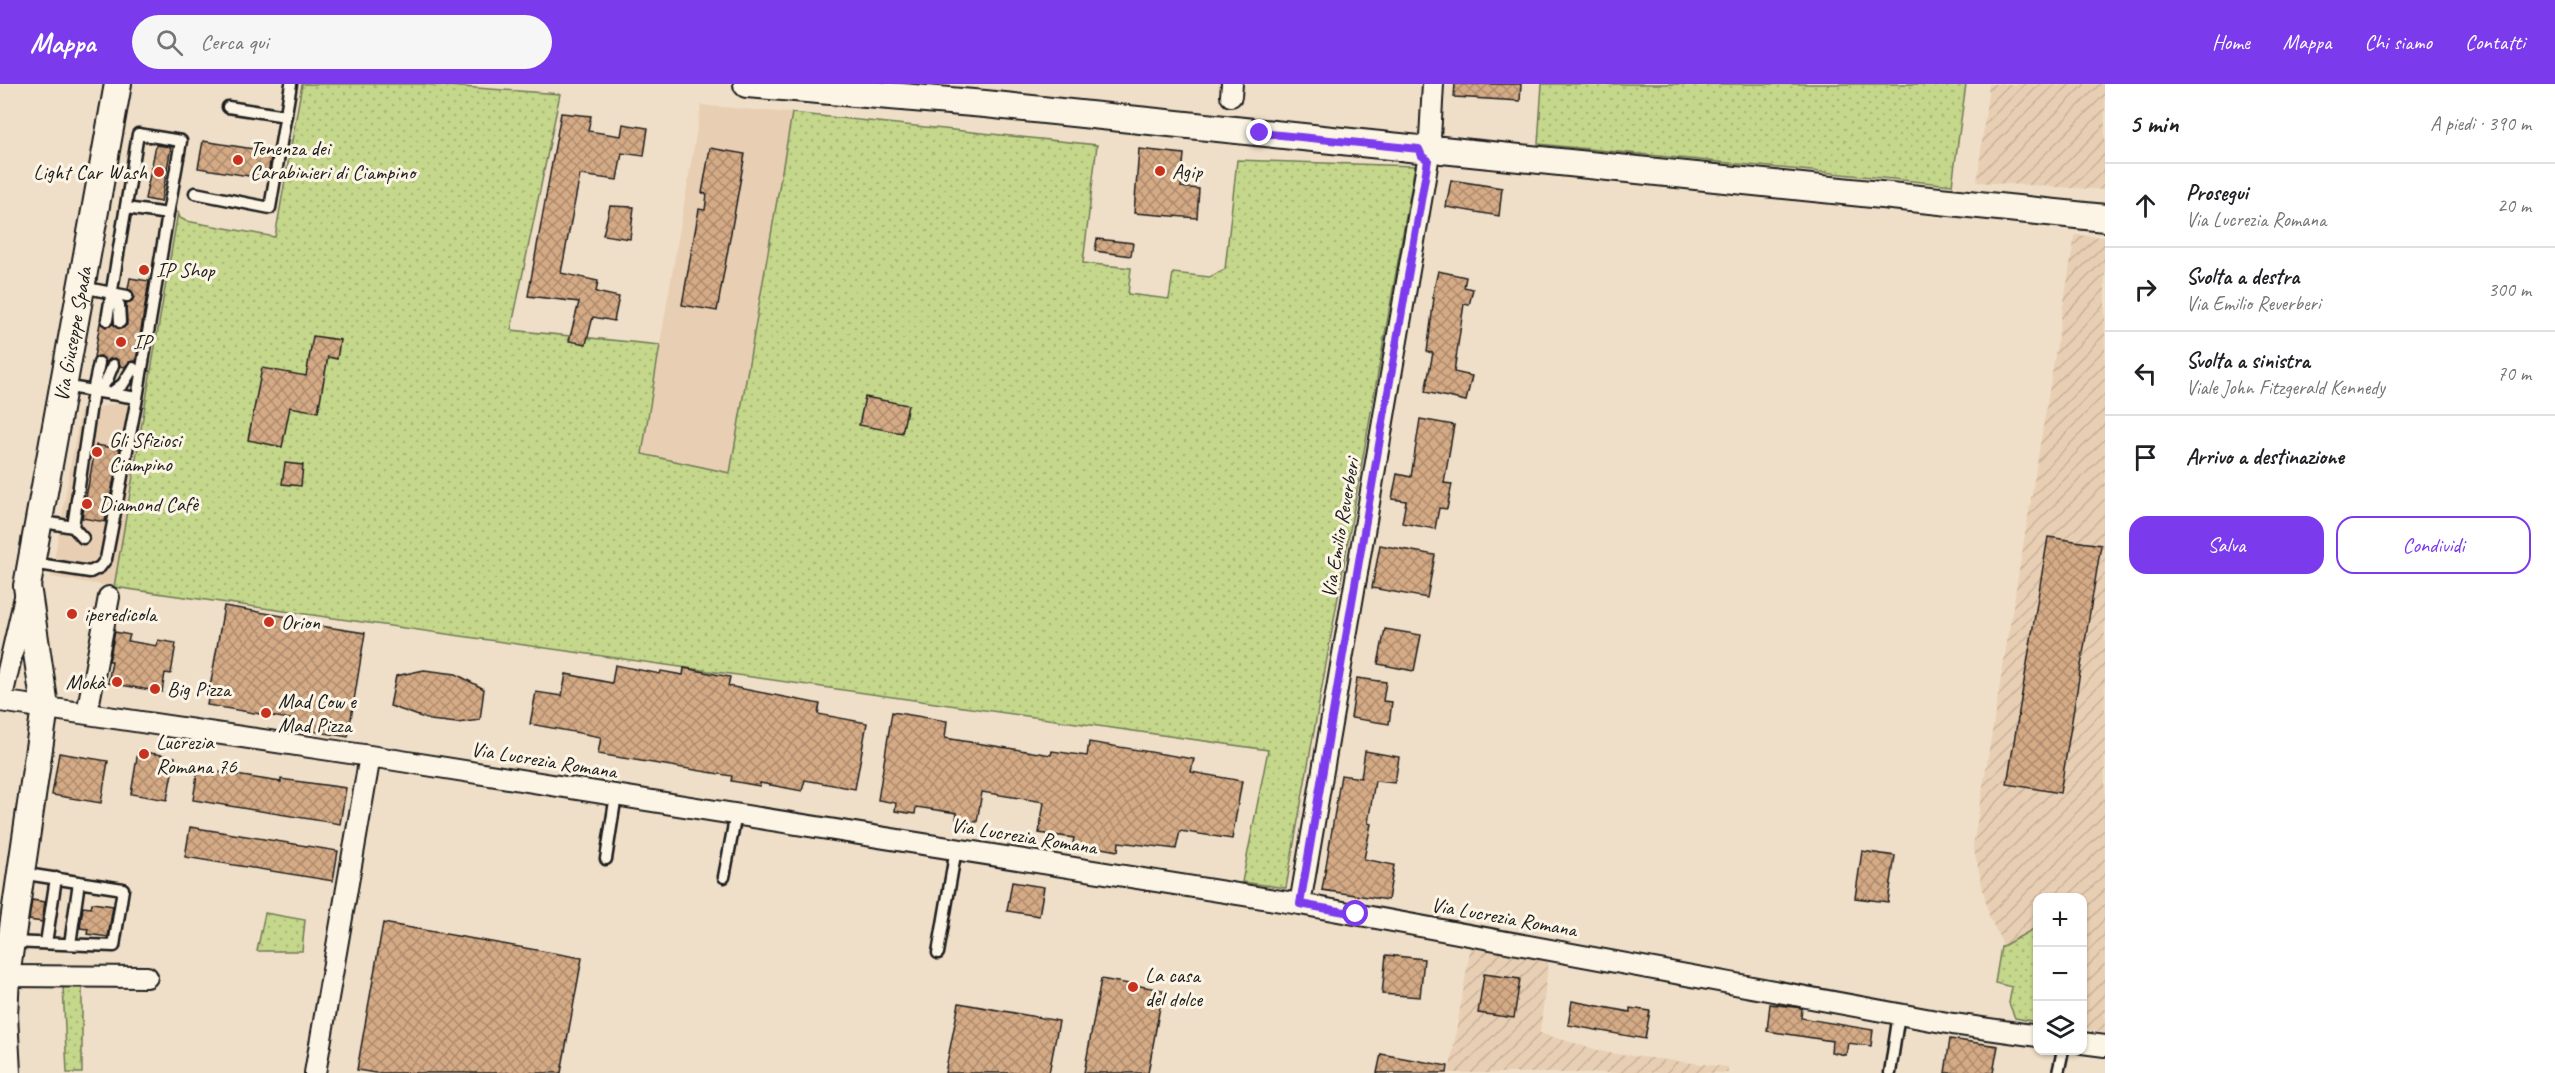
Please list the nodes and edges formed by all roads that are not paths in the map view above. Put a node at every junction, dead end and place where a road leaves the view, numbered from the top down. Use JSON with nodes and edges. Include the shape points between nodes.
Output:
{"nodes":[{"id":1,"x":118,"y":84,"type":"edge"},
{"id":2,"x":291,"y":84,"type":"edge"},
{"id":3,"x":747,"y":84,"type":"edge"},
{"id":4,"x":1433,"y":84,"type":"edge"},
{"id":5,"x":986,"y":94,"type":"edge"},
{"id":6,"x":228,"y":107,"type":"dead end"},
{"id":7,"x":286,"y":116,"type":"junction"},
{"id":8,"x":1430,"y":149,"type":"junction"},
{"id":9,"x":195,"y":193,"type":"dead end"},
{"id":10,"x":126,"y":208,"type":"junction"},
{"id":11,"x":168,"y":214,"type":"junction"},
{"id":12,"x":2105,"y":218,"type":"edge"},
{"id":13,"x":82,"y":286,"type":"junction"},
{"id":14,"x":111,"y":293,"type":"junction"},
{"id":15,"x":127,"y":296,"type":"dead end"},
{"id":16,"x":107,"y":320,"type":"dead end"},
{"id":17,"x":120,"y":322,"type":"dead end"},
{"id":18,"x":99,"y":363,"type":"dead end"},
{"id":19,"x":113,"y":365,"type":"dead end"},
{"id":20,"x":133,"y":368,"type":"dead end"},
{"id":21,"x":64,"y":386,"type":"junction"},
{"id":22,"x":95,"y":392,"type":"junction"},
{"id":23,"x":110,"y":393,"type":"junction"},
{"id":24,"x":137,"y":398,"type":"junction"},
{"id":25,"x":39,"y":521,"type":"junction"},
{"id":26,"x":73,"y":527,"type":"junction"},
{"id":27,"x":83,"y":538,"type":"dead end"},
{"id":28,"x":30,"y":574,"type":"junction"},
{"id":29,"x":109,"y":597,"type":"dead end"},
{"id":30,"x":0,"y":701,"type":"edge"},
{"id":31,"x":45,"y":707,"type":"junction"},
{"id":32,"x":87,"y":713,"type":"junction"},
{"id":33,"x":370,"y":756,"type":"junction"},
{"id":34,"x":616,"y":795,"type":"junction"},
{"id":35,"x":736,"y":814,"type":"junction"},
{"id":36,"x":956,"y":849,"type":"junction"},
{"id":37,"x":606,"y":859,"type":"dead end"},
{"id":38,"x":20,"y":873,"type":"junction"},
{"id":39,"x":723,"y":877,"type":"dead end"},
{"id":40,"x":56,"y":878,"type":"junction"},
{"id":41,"x":79,"y":882,"type":"junction"},
{"id":42,"x":1300,"y":904,"type":"junction"},
{"id":43,"x":10,"y":942,"type":"junction"},
{"id":44,"x":46,"y":943,"type":"junction"},
{"id":45,"x":70,"y":944,"type":"junction"},
{"id":46,"x":938,"y":953,"type":"dead end"},
{"id":47,"x":6,"y":976,"type":"junction"},
{"id":48,"x":147,"y":977,"type":"dead end"},
{"id":49,"x":1899,"y":1014,"type":"junction"},
{"id":50,"x":2033,"y":1035,"type":"edge"},
{"id":51,"x":2087,"y":1044,"type":"edge"},
{"id":52,"x":2105,"y":1046,"type":"edge"},
{"id":53,"x":2062,"y":1055,"type":"edge"},
{"id":54,"x":7,"y":1073,"type":"edge"},
{"id":55,"x":315,"y":1073,"type":"edge"},
{"id":56,"x":1890,"y":1073,"type":"edge"},
{"id":57,"x":2058,"y":1073,"type":"edge"}],
"edges":[{"from":1,"to":13,"type":"street","name":"Via Giuseppe Spada"},
{"from":2,"to":7,"type":"lane"},
{"from":3,"to":5,"type":"street"},
{"from":4,"to":8,"type":"street","name":"Via Emilio Reverberi"},
{"from":5,"to":8,"type":"street"},
{"from":6,"to":7,"type":"lane"},
{"from":7,"to":9,"type":"lane","via":[[270,208]]},
{"from":8,"to":12,"type":"street"},
{"from":8,"to":42,"type":"street","name":"Via Emilio Reverberi"},
{"from":10,"to":11,"type":"lane"},
{"from":10,"to":11,"type":"lane","via":[[138,134],[181,141]]},
{"from":10,"to":14,"type":"lane"},
{"from":11,"to":24,"type":"lane"},
{"from":13,"to":14,"type":"lane"},
{"from":13,"to":21,"type":"street","name":"Via Giuseppe Spada"},
{"from":14,"to":15,"type":"lane"},
{"from":14,"to":16,"type":"lane"},
{"from":14,"to":17,"type":"lane","via":[[119,305]]},
{"from":18,"to":22,"type":"lane"},
{"from":19,"to":22,"type":"lane","via":[[107,380]]},
{"from":20,"to":23,"type":"lane","via":[[123,384]]},
{"from":21,"to":22,"type":"lane"},
{"from":21,"to":25,"type":"street","name":"Via Giuseppe Spada"},
{"from":22,"to":23,"type":"lane"},
{"from":22,"to":26,"type":"lane"},
{"from":23,"to":24,"type":"lane"},
{"from":24,"to":28,"type":"lane","via":[[104,564],[90,572]]},
{"from":25,"to":26,"type":"lane"},
{"from":25,"to":28,"type":"street","name":"Via Giuseppe Spada"},
{"from":26,"to":27,"type":"lane"},
{"from":28,"to":30,"type":"street","name":"Via Giuseppe Spada"},
{"from":28,"to":31,"type":"street","name":"Via Giuseppe Spada"},
{"from":29,"to":32,"type":"street"},
{"from":30,"to":31,"type":"street","name":"Via Lucrezia Romana"},
{"from":31,"to":32,"type":"street","name":"Via Lucrezia Romana"},
{"from":31,"to":38,"type":"street","name":"Via Giuseppe Spada"},
{"from":32,"to":33,"type":"street","name":"Via Lucrezia Romana"},
{"from":33,"to":34,"type":"street","name":"Via Lucrezia Romana"},
{"from":33,"to":55,"type":"street"},
{"from":34,"to":35,"type":"street","name":"Via Lucrezia Romana"},
{"from":34,"to":37,"type":"lane"},
{"from":35,"to":36,"type":"street","name":"Via Lucrezia Romana"},
{"from":35,"to":39,"type":"lane"},
{"from":36,"to":42,"type":"street","name":"Via Lucrezia Romana"},
{"from":36,"to":46,"type":"lane"},
{"from":38,"to":40,"type":"lane"},
{"from":38,"to":43,"type":"street","name":"Via Giuseppe Spada"},
{"from":40,"to":41,"type":"lane"},
{"from":40,"to":44,"type":"lane"},
{"from":41,"to":45,"type":"lane"},
{"from":41,"to":45,"type":"lane","via":[[123,889],[114,946]]},
{"from":42,"to":49,"type":"street","name":"Via Lucrezia Romana"},
{"from":43,"to":44,"type":"lane"},
{"from":43,"to":47,"type":"street","name":"Via Giuseppe Spada"},
{"from":44,"to":45,"type":"lane"},
{"from":47,"to":48,"type":"street"},
{"from":47,"to":54,"type":"street","name":"Via Giuseppe Spada"},
{"from":49,"to":50,"type":"street","name":"Via Lucrezia Romana"},
{"from":49,"to":56,"type":"lane"},
{"from":51,"to":52,"type":"street"},
{"from":53,"to":57,"type":"lane"}]}
